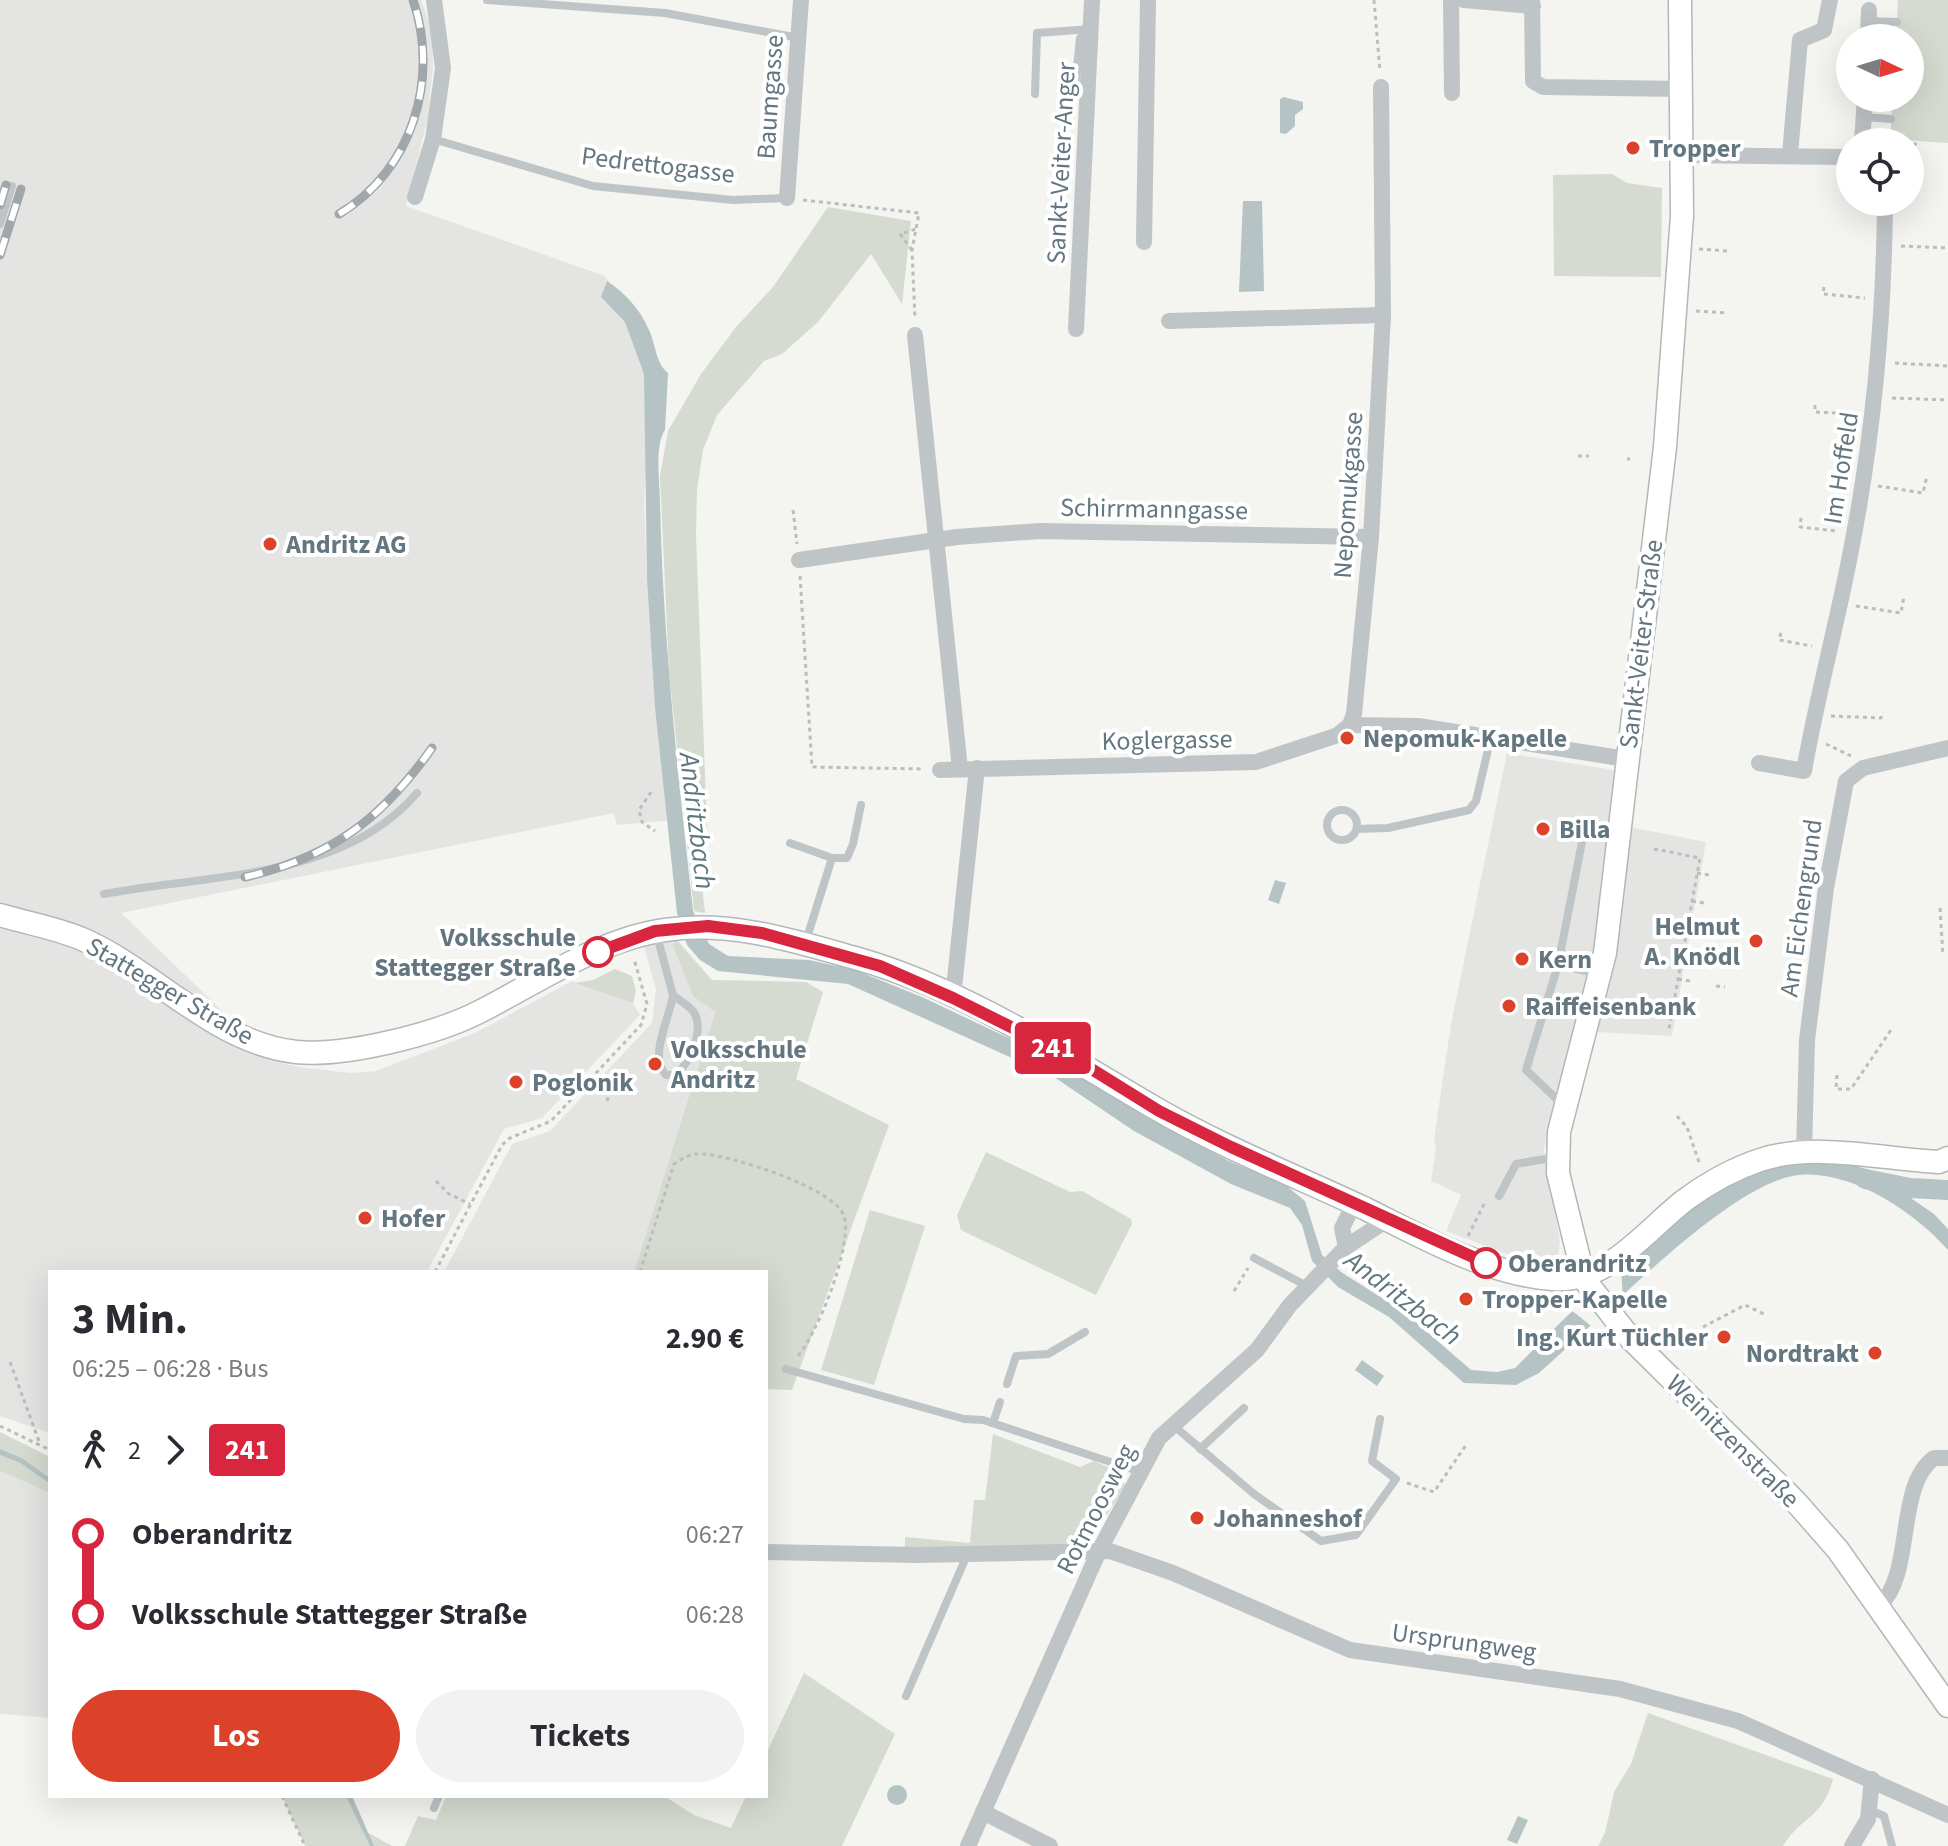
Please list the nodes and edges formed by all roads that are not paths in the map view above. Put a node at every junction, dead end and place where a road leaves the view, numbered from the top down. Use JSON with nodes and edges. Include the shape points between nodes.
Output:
{"nodes":[{"id":1,"x":434,"y":0,"type":"edge"},
{"id":2,"x":487,"y":0,"type":"edge"},
{"id":3,"x":801,"y":0,"type":"edge"},
{"id":4,"x":1092,"y":0,"type":"edge"},
{"id":5,"x":1148,"y":0,"type":"edge"},
{"id":6,"x":1451,"y":0,"type":"edge"},
{"id":7,"x":1464,"y":0,"type":"edge"},
{"id":8,"x":1680,"y":0,"type":"edge"},
{"id":9,"x":1830,"y":0,"type":"edge"},
{"id":10,"x":1532,"y":3,"type":"edge"},
{"id":11,"x":1897,"y":22,"type":"dead end"},
{"id":12,"x":1868,"y":23,"type":"edge"},
{"id":13,"x":1092,"y":29,"type":"junction"},
{"id":14,"x":799,"y":38,"type":"junction"},
{"id":15,"x":1381,"y":87,"type":"road end"},
{"id":16,"x":1063,"y":89,"type":"dead end"},
{"id":17,"x":1682,"y":89,"type":"junction"},
{"id":18,"x":1452,"y":93,"type":"dead end"},
{"id":19,"x":1035,"y":94,"type":"dead end"},
{"id":20,"x":1864,"y":112,"type":"edge"},
{"id":21,"x":1864,"y":117,"type":"junction"},
{"id":22,"x":1891,"y":119,"type":"dead end"},
{"id":23,"x":1863,"y":128,"type":"edge"},
{"id":24,"x":433,"y":139,"type":"junction"},
{"id":25,"x":1790,"y":154,"type":"junction"},
{"id":26,"x":1683,"y":155,"type":"junction"},
{"id":27,"x":1836,"y":156,"type":"edge"},
{"id":28,"x":12,"y":186,"type":"dead end"},
{"id":29,"x":415,"y":197,"type":"dead end"},
{"id":30,"x":787,"y":198,"type":"joint"},
{"id":31,"x":1885,"y":216,"type":"edge"},
{"id":32,"x":0,"y":224,"type":"edge"},
{"id":33,"x":1144,"y":242,"type":"dead end"},
{"id":34,"x":1383,"y":315,"type":"junction"},
{"id":35,"x":1169,"y":321,"type":"dead end"},
{"id":36,"x":1076,"y":329,"type":"dead end"},
{"id":37,"x":915,"y":335,"type":"road end"},
{"id":38,"x":1371,"y":537,"type":"junction"},
{"id":39,"x":936,"y":540,"type":"junction"},
{"id":40,"x":799,"y":560,"type":"road end"},
{"id":41,"x":1350,"y":725,"type":"junction"},
{"id":42,"x":1491,"y":736,"type":"junction"},
{"id":43,"x":1948,"y":748,"type":"edge"},
{"id":44,"x":1626,"y":759,"type":"junction"},
{"id":45,"x":1759,"y":763,"type":"dead end"},
{"id":46,"x":968,"y":769,"type":"junction"},
{"id":47,"x":940,"y":770,"type":"road end"},
{"id":48,"x":417,"y":793,"type":"dead end"},
{"id":49,"x":861,"y":805,"type":"dead end"},
{"id":50,"x":1619,"y":827,"type":"junction"},
{"id":51,"x":1357,"y":829,"type":"dead end"},
{"id":52,"x":790,"y":843,"type":"dead end"},
{"id":53,"x":832,"y":858,"type":"junction"},
{"id":54,"x":104,"y":894,"type":"dead end"},
{"id":55,"x":0,"y":915,"type":"edge"},
{"id":56,"x":655,"y":931,"type":"junction"},
{"id":57,"x":805,"y":945,"type":"junction"},
{"id":58,"x":1558,"y":965,"type":"junction"},
{"id":59,"x":1601,"y":974,"type":"junction"},
{"id":60,"x":673,"y":995,"type":"junction"},
{"id":61,"x":953,"y":998,"type":"junction"},
{"id":62,"x":1565,"y":1107,"type":"junction"},
{"id":63,"x":1804,"y":1152,"type":"junction"},
{"id":64,"x":1558,"y":1157,"type":"junction"},
{"id":65,"x":1948,"y":1158,"type":"edge"},
{"id":66,"x":1499,"y":1196,"type":"dead end"},
{"id":67,"x":1354,"y":1204,"type":"junction"},
{"id":68,"x":1387,"y":1220,"type":"junction"},
{"id":69,"x":1346,"y":1247,"type":"junction"},
{"id":70,"x":1254,"y":1258,"type":"road end"},
{"id":71,"x":1310,"y":1283,"type":"junction"},
{"id":72,"x":1588,"y":1285,"type":"junction"},
{"id":73,"x":1085,"y":1332,"type":"dead end"},
{"id":74,"x":786,"y":1369,"type":"road end"},
{"id":75,"x":1007,"y":1384,"type":"dead end"},
{"id":76,"x":1000,"y":1402,"type":"dead end"},
{"id":77,"x":1244,"y":1408,"type":"dead end"},
{"id":78,"x":1380,"y":1419,"type":"dead end"},
{"id":79,"x":993,"y":1423,"type":"junction"},
{"id":80,"x":1173,"y":1426,"type":"junction"},
{"id":81,"x":1200,"y":1449,"type":"junction"},
{"id":82,"x":1948,"y":1458,"type":"edge"},
{"id":83,"x":1141,"y":1472,"type":"junction"},
{"id":84,"x":1099,"y":1551,"type":"junction"},
{"id":85,"x":768,"y":1552,"type":"edge"},
{"id":86,"x":968,"y":1554,"type":"junction"},
{"id":87,"x":1879,"y":1606,"type":"junction"},
{"id":88,"x":906,"y":1696,"type":"dead end"},
{"id":89,"x":1948,"y":1706,"type":"edge"},
{"id":90,"x":1866,"y":1777,"type":"junction"},
{"id":91,"x":438,"y":1798,"type":"edge"},
{"id":92,"x":434,"y":1808,"type":"dead end"},
{"id":93,"x":1869,"y":1810,"type":"junction"},
{"id":94,"x":983,"y":1812,"type":"junction"},
{"id":95,"x":1948,"y":1815,"type":"edge"},
{"id":96,"x":968,"y":1846,"type":"edge"},
{"id":97,"x":1050,"y":1846,"type":"edge"},
{"id":98,"x":1852,"y":1846,"type":"edge"},
{"id":99,"x":1892,"y":1846,"type":"edge"}],
"edges":[{"from":1,"to":24,"type":"street","via":[[443,68]]},
{"from":2,"to":14,"type":"lane","via":[[665,13]]},
{"from":3,"to":14,"type":"street","name":"Baumgasse"},
{"from":4,"to":13,"type":"street","name":"Sankt-Veiter-Anger"},
{"from":5,"to":33,"type":"street"},
{"from":6,"to":18,"type":"street"},
{"from":7,"to":10,"type":"street"},
{"from":8,"to":17,"type":"main road","name":"Sankt-Veiter-Straße"},
{"from":9,"to":25,"type":"street","via":[[1824,30],[1800,40]]},
{"from":10,"to":17,"type":"street","via":[[1533,81],[1543,87]]},
{"from":11,"to":12,"type":"lane"},
{"from":13,"to":16,"type":"lane","via":[[1080,38],[1075,88]]},
{"from":13,"to":19,"type":"lane","via":[[1037,33]]},
{"from":13,"to":36,"type":"street","name":"Sankt-Veiter-Anger"},
{"from":14,"to":30,"type":"street","name":"Baumgasse"},
{"from":15,"to":34,"type":"street","name":"Nepomukgasse"},
{"from":17,"to":26,"type":"main road","name":"Sankt-Veiter-Straße"},
{"from":20,"to":21,"type":"street"},
{"from":21,"to":22,"type":"lane"},
{"from":21,"to":23,"type":"street"},
{"from":24,"to":29,"type":"street"},
{"from":24,"to":30,"type":"lane","name":"Pedrettogasse","via":[[593,186],[733,200]]},
{"from":25,"to":26,"type":"street"},
{"from":25,"to":27,"type":"street"},
{"from":26,"to":44,"type":"main road","name":"Sankt-Veiter-Straße","via":[[1665,447]]},
{"from":28,"to":32,"type":"lane"},
{"from":31,"to":45,"type":"street","name":"Im Hoffeld","via":[[1877,398],[1841,604],[1804,771]]},
{"from":34,"to":35,"type":"street"},
{"from":34,"to":38,"type":"street","name":"Nepomukgasse"},
{"from":37,"to":39,"type":"street"},
{"from":38,"to":39,"type":"street","name":"Schirrmanngasse","via":[[1040,531]]},
{"from":38,"to":41,"type":"street","name":"Nepomukgasse"},
{"from":39,"to":40,"type":"street","name":"Schirrmanngasse"},
{"from":39,"to":46,"type":"street"},
{"from":41,"to":42,"type":"street","name":"Koglergasse","via":[[1418,726]]},
{"from":41,"to":46,"type":"street","name":"Koglergasse","via":[[1338,735],[1256,762]]},
{"from":42,"to":44,"type":"street","name":"Koglergasse"},
{"from":42,"to":51,"type":"lane","via":[[1476,801],[1469,810],[1388,828]]},
{"from":43,"to":63,"type":"street","name":"Am Eichengrund","via":[[1855,773],[1846,781],[1807,1040]]},
{"from":44,"to":50,"type":"main road","name":"Sankt-Veiter-Straße"},
{"from":46,"to":47,"type":"street","name":"Koglergasse"},
{"from":46,"to":61,"type":"street"},
{"from":48,"to":54,"type":"lane","via":[[366,836],[324,855]]},
{"from":49,"to":53,"type":"lane","via":[[847,858]]},
{"from":50,"to":58,"type":"lane","via":[[1584,832]]},
{"from":50,"to":59,"type":"main road","name":"Sankt-Veiter-Straße"},
{"from":52,"to":53,"type":"lane"},
{"from":53,"to":57,"type":"lane"},
{"from":55,"to":56,"type":"main road","name":"Stattegger Straße","via":[[82,939],[240,1036],[297,1052],[370,1047],[473,1016],[550,974]]},
{"from":56,"to":57,"type":"main road","name":"Stattegger Straße","via":[[708,926]]},
{"from":56,"to":60,"type":"lane"},
{"from":57,"to":61,"type":"main road","name":"Stattegger Straße","via":[[880,966]]},
{"from":58,"to":59,"type":"lane"},
{"from":58,"to":62,"type":"lane","via":[[1526,1070]]},
{"from":59,"to":62,"type":"main road","name":"Sankt-Veiter-Straße"},
{"from":60,"to":60,"type":"lane","via":[[658,1056],[666,1075],[676,1075],[687,1065],[697,1021],[693,1010]]},
{"from":61,"to":67,"type":"main road","name":"Stattegger Straße","via":[[1077,1060],[1159,1111]]},
{"from":62,"to":64,"type":"main road","name":"Sankt-Veiter-Straße"},
{"from":63,"to":65,"type":"main road","via":[[1939,1162]]},
{"from":63,"to":72,"type":"main road","via":[[1766,1158],[1713,1181]]},
{"from":64,"to":66,"type":"lane","via":[[1516,1164]]},
{"from":64,"to":72,"type":"main road","name":"Sankt-Veiter-Straße"},
{"from":67,"to":68,"type":"main road","name":"Stattegger Straße"},
{"from":67,"to":69,"type":"street","via":[[1342,1228]]},
{"from":68,"to":69,"type":"street","name":"Rotmoosweg"},
{"from":68,"to":72,"type":"main road","name":"Stattegger Straße","via":[[1521,1276]]},
{"from":69,"to":71,"type":"street","name":"Rotmoosweg"},
{"from":70,"to":71,"type":"lane"},
{"from":71,"to":80,"type":"street","name":"Rotmoosweg","via":[[1257,1350]]},
{"from":72,"to":87,"type":"main road","name":"Weinitzenstraße","via":[[1651,1361],[1795,1501]]},
{"from":73,"to":75,"type":"lane","via":[[1048,1354],[1016,1356]]},
{"from":74,"to":79,"type":"lane"},
{"from":76,"to":79,"type":"lane"},
{"from":77,"to":81,"type":"lane"},
{"from":78,"to":81,"type":"lane","via":[[1372,1461],[1396,1479],[1356,1535],[1321,1541]]},
{"from":79,"to":83,"type":"lane"},
{"from":80,"to":81,"type":"lane"},
{"from":80,"to":83,"type":"street","name":"Rotmoosweg","via":[[1159,1438]]},
{"from":82,"to":87,"type":"street","via":[[1929,1461],[1919,1480],[1891,1590]]},
{"from":83,"to":84,"type":"street","name":"Rotmoosweg"},
{"from":84,"to":86,"type":"street","name":"Ursprungweg"},
{"from":84,"to":90,"type":"street","name":"Ursprungweg","via":[[1173,1573],[1350,1650],[1620,1689],[1738,1721]]},
{"from":84,"to":94,"type":"street","name":"Rotmoosweg"},
{"from":85,"to":86,"type":"street","name":"Ursprungweg"},
{"from":86,"to":88,"type":"lane"},
{"from":87,"to":89,"type":"main road","name":"Weinitzenstraße"},
{"from":90,"to":93,"type":"street"},
{"from":90,"to":95,"type":"street","name":"Ursprungweg"},
{"from":91,"to":92,"type":"lane"},
{"from":93,"to":98,"type":"street"},
{"from":93,"to":99,"type":"lane","via":[[1884,1816]]},
{"from":94,"to":96,"type":"street","name":"Rotmoosweg"},
{"from":94,"to":97,"type":"street"}]}
